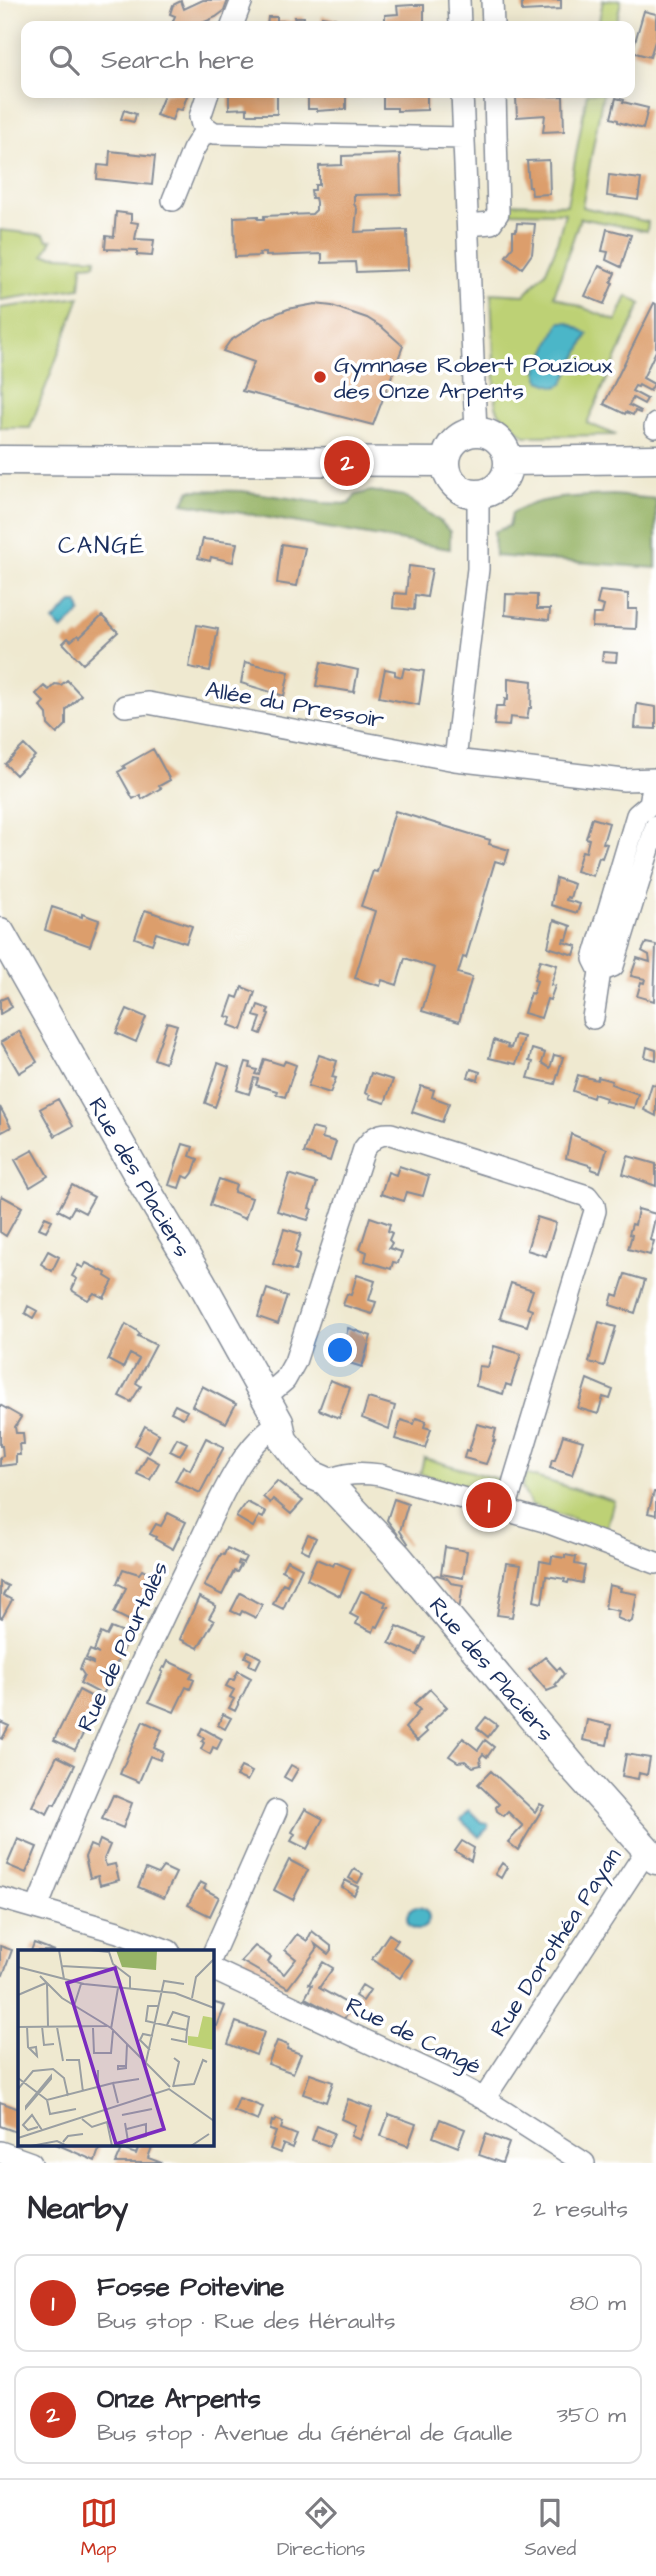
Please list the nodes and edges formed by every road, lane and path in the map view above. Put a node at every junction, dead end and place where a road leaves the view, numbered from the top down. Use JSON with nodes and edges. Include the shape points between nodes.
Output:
{"nodes":[{"id":1,"x":242,"y":0,"type":"edge"},
{"id":2,"x":459,"y":0,"type":"edge"},
{"id":3,"x":492,"y":0,"type":"edge"},
{"id":4,"x":234,"y":21,"type":"edge"},
{"id":5,"x":460,"y":21,"type":"edge"},
{"id":6,"x":492,"y":21,"type":"edge"},
{"id":7,"x":206,"y":98,"type":"edge"},
{"id":8,"x":462,"y":98,"type":"edge"},
{"id":9,"x":495,"y":98,"type":"edge"},
{"id":10,"x":206,"y":129,"type":"junction"},
{"id":11,"x":464,"y":138,"type":"junction"},
{"id":12,"x":173,"y":200,"type":"dead end"},
{"id":13,"x":468,"y":225,"type":"junction"},
{"id":14,"x":476,"y":432,"type":"junction"},
{"id":15,"x":656,"y":459,"type":"edge"},
{"id":16,"x":0,"y":460,"type":"edge"},
{"id":17,"x":508,"y":461,"type":"junction"},
{"id":18,"x":446,"y":463,"type":"junction"},
{"id":19,"x":478,"y":494,"type":"junction"},
{"id":20,"x":125,"y":706,"type":"dead end"},
{"id":21,"x":455,"y":760,"type":"junction"},
{"id":22,"x":655,"y":779,"type":"edge"},
{"id":23,"x":653,"y":809,"type":"edge"},
{"id":24,"x":656,"y":826,"type":"edge"},
{"id":25,"x":0,"y":932,"type":"edge"},
{"id":26,"x":600,"y":971,"type":"junction"},
{"id":27,"x":593,"y":1018,"type":"dead end"},
{"id":28,"x":264,"y":1397,"type":"junction"},
{"id":29,"x":279,"y":1422,"type":"junction"},
{"id":30,"x":327,"y":1481,"type":"junction"},
{"id":31,"x":505,"y":1510,"type":"junction"},
{"id":32,"x":656,"y":1563,"type":"edge"},
{"id":33,"x":276,"y":1811,"type":"dead end"},
{"id":34,"x":652,"y":1855,"type":"edge"},
{"id":35,"x":0,"y":1898,"type":"edge"},
{"id":36,"x":37,"y":1908,"type":"junction"},
{"id":37,"x":166,"y":1950,"type":"edge"},
{"id":38,"x":214,"y":1951,"type":"edge"},
{"id":39,"x":214,"y":1970,"type":"edge"},
{"id":40,"x":484,"y":2099,"type":"junction"},
{"id":41,"x":0,"y":2152,"type":"edge"},
{"id":42,"x":31,"y":2163,"type":"edge"},
{"id":43,"x":584,"y":2163,"type":"edge"}],
"edges":[{"from":1,"to":4,"type":"street"},
{"from":2,"to":5,"type":"street"},
{"from":3,"to":6,"type":"street"},
{"from":7,"to":10,"type":"street","via":[[200,117]]},
{"from":8,"to":11,"type":"street"},
{"from":9,"to":13,"type":"street","via":[[498,213],[491,223]]},
{"from":10,"to":11,"type":"street","via":[[226,135]]},
{"from":10,"to":12,"type":"street"},
{"from":11,"to":13,"type":"street"},
{"from":13,"to":14,"type":"street"},
{"from":14,"to":17,"type":"street","via":[[494,437]]},
{"from":14,"to":18,"type":"street","via":[[455,441]]},
{"from":15,"to":17,"type":"street"},
{"from":16,"to":18,"type":"street"},
{"from":17,"to":19,"type":"street","via":[[499,484]]},
{"from":18,"to":19,"type":"street","via":[[455,485]]},
{"from":19,"to":21,"type":"street","via":[[478,569]]},
{"from":20,"to":21,"type":"street","name":"Allée du Pressoir","via":[[148,703]]},
{"from":21,"to":22,"type":"street","name":"Allée du Pressoir","via":[[624,780]]},
{"from":22,"to":23,"type":"street"},
{"from":23,"to":26,"type":"street","via":[[637,814],[594,959]]},
{"from":24,"to":26,"type":"street","via":[[612,966]]},
{"from":25,"to":28,"type":"street","name":"Rue des Placiers"},
{"from":26,"to":27,"type":"street"},
{"from":28,"to":29,"type":"street","name":"Rue des Placiers"},
{"from":28,"to":31,"type":"street","via":[[285,1380],[295,1362],[364,1149],[372,1139],[391,1135],[587,1196],[595,1211]]},
{"from":29,"to":30,"type":"street","name":"Rue des Placiers","via":[[283,1440],[310,1474]]},
{"from":29,"to":36,"type":"street","name":"Rue de Pourtalès","via":[[259,1438],[236,1470],[150,1641]]},
{"from":30,"to":31,"type":"street","via":[[343,1474],[365,1473]]},
{"from":30,"to":34,"type":"street","name":"Rue des Placiers","via":[[398,1557]]},
{"from":31,"to":32,"type":"street"},
{"from":33,"to":38,"type":"street"},
{"from":34,"to":40,"type":"street","name":"Rue Dorothéa Payan"},
{"from":35,"to":36,"type":"street"},
{"from":36,"to":37,"type":"street"},
{"from":39,"to":40,"type":"street","name":"Rue de Cangé"},
{"from":40,"to":43,"type":"street","name":"Rue de Cangé"},
{"from":41,"to":42,"type":"street"}]}
